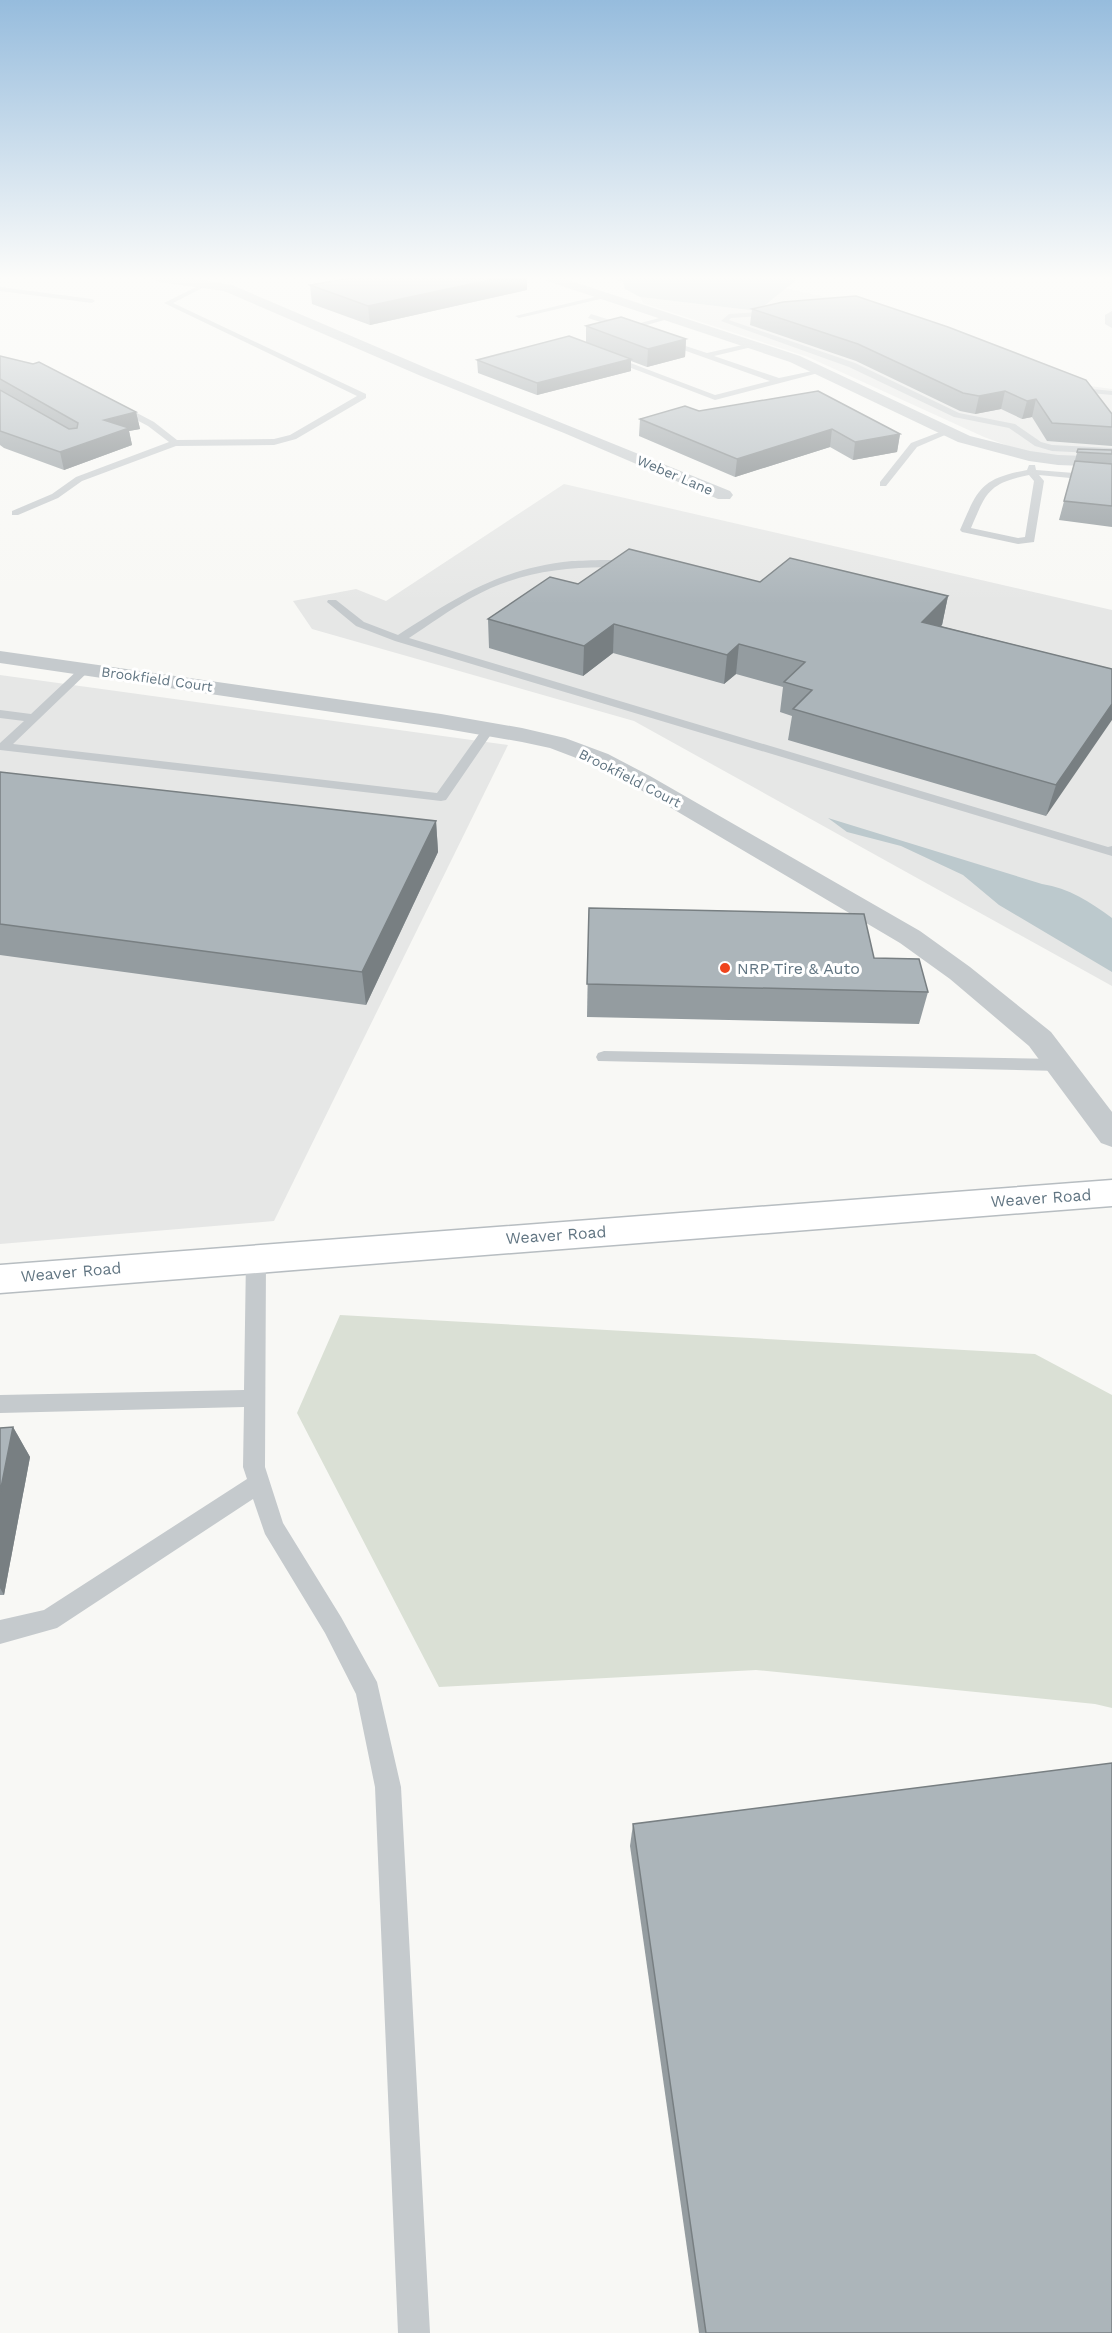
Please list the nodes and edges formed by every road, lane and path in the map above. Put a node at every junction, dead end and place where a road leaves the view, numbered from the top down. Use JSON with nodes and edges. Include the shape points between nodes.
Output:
{"nodes":[{"id":1,"x":344,"y":387,"type":"edge"},
{"id":2,"x":461,"y":387,"type":"edge"},
{"id":3,"x":686,"y":387,"type":"edge"},
{"id":4,"x":756,"y":387,"type":"edge"},
{"id":5,"x":855,"y":387,"type":"edge"},
{"id":6,"x":897,"y":387,"type":"edge"},
{"id":7,"x":1065,"y":387,"type":"edge"},
{"id":8,"x":1107,"y":396,"type":"edge"},
{"id":9,"x":109,"y":401,"type":"edge"},
{"id":10,"x":948,"y":432,"type":"junction"},
{"id":11,"x":175,"y":443,"type":"junction"},
{"id":12,"x":1112,"y":452,"type":"edge"},
{"id":13,"x":1032,"y":456,"type":"junction"},
{"id":14,"x":1112,"y":462,"type":"edge"},
{"id":15,"x":1031,"y":472,"type":"junction"},
{"id":16,"x":1112,"y":479,"type":"edge"},
{"id":17,"x":883,"y":484,"type":"dead end"},
{"id":18,"x":724,"y":495,"type":"dead end"},
{"id":19,"x":15,"y":513,"type":"dead end"},
{"id":20,"x":640,"y":566,"type":"edge"},
{"id":21,"x":332,"y":602,"type":"dead end"},
{"id":22,"x":399,"y":639,"type":"junction"},
{"id":23,"x":0,"y":657,"type":"edge"},
{"id":24,"x":85,"y":669,"type":"junction"},
{"id":25,"x":0,"y":714,"type":"edge"},
{"id":26,"x":33,"y":718,"type":"junction"},
{"id":27,"x":488,"y":730,"type":"junction"},
{"id":28,"x":2,"y":747,"type":"edge"},
{"id":29,"x":1112,"y":850,"type":"edge"},
{"id":30,"x":604,"y":1057,"type":"dead end"},
{"id":31,"x":1060,"y":1065,"type":"junction"},
{"id":32,"x":1112,"y":1135,"type":"edge"},
{"id":33,"x":1112,"y":1193,"type":"edge"},
{"id":34,"x":256,"y":1258,"type":"junction"},
{"id":35,"x":0,"y":1279,"type":"edge"},
{"id":36,"x":255,"y":1398,"type":"junction"},
{"id":37,"x":0,"y":1404,"type":"edge"},
{"id":38,"x":259,"y":1483,"type":"junction"},
{"id":39,"x":0,"y":1632,"type":"edge"},
{"id":40,"x":414,"y":2333,"type":"edge"}],
"edges":[{"from":1,"to":11,"type":"lane","via":[[363,396],[293,437],[274,442]]},
{"from":2,"to":18,"type":"street","name":"Weber Lane"},
{"from":3,"to":4,"type":"lane","via":[[715,398]]},
{"from":5,"to":10,"type":"street"},
{"from":6,"to":12,"type":"lane","via":[[957,415],[1012,426],[1038,444]]},
{"from":7,"to":8,"type":"lane"},
{"from":9,"to":11,"type":"lane","via":[[151,424]]},
{"from":10,"to":13,"type":"street","via":[[985,446]]},
{"from":10,"to":17,"type":"lane","via":[[914,444]]},
{"from":11,"to":19,"type":"lane","via":[[79,479],[55,496]]},
{"from":13,"to":14,"type":"street"},
{"from":13,"to":15,"type":"lane"},
{"from":15,"to":15,"type":"lane","via":[[1039,481],[1030,540],[965,530],[981,493],[1006,477]]},
{"from":15,"to":16,"type":"lane"},
{"from":20,"to":22,"type":"lane","via":[[565,564],[506,577],[477,590]]},
{"from":21,"to":22,"type":"lane","via":[[360,624]]},
{"from":22,"to":29,"type":"lane"},
{"from":23,"to":24,"type":"street","name":"Brookfield Court"},
{"from":24,"to":26,"type":"lane"},
{"from":24,"to":27,"type":"street","name":"Brookfield Court"},
{"from":25,"to":26,"type":"lane"},
{"from":26,"to":28,"type":"lane"},
{"from":27,"to":28,"type":"lane","via":[[441,797]]},
{"from":27,"to":31,"type":"street","name":"Brookfield Court","via":[[557,743],[600,759],[910,937],[1040,1039]]},
{"from":30,"to":31,"type":"lane"},
{"from":31,"to":32,"type":"street","name":"Brookfield Court"},
{"from":33,"to":34,"type":"main road","name":"Weaver Road"},
{"from":34,"to":35,"type":"main road","name":"Weaver Road"},
{"from":34,"to":36,"type":"lane"},
{"from":36,"to":37,"type":"lane"},
{"from":36,"to":38,"type":"lane","via":[[254,1467]]},
{"from":38,"to":39,"type":"lane","via":[[49,1620]]},
{"from":38,"to":40,"type":"lane","via":[[273,1527],[368,1691],[388,1787]]}]}
